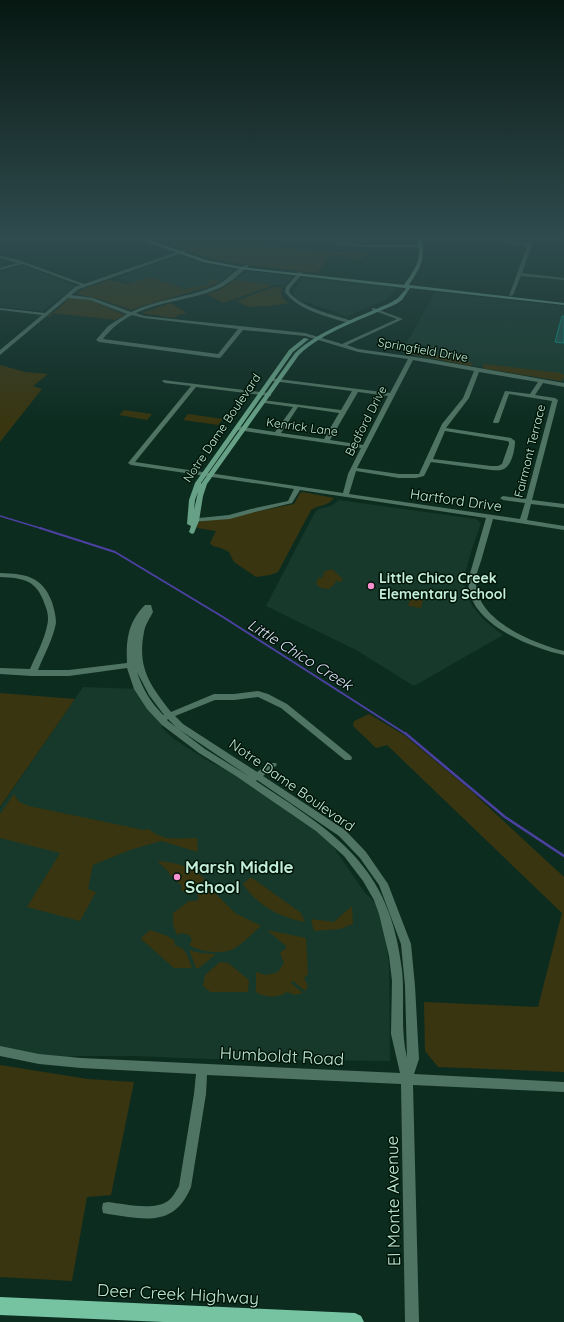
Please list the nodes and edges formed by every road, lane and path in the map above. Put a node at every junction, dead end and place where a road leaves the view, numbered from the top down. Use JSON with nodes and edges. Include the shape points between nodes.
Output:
{"nodes":[{"id":1,"x":61,"y":301,"type":"edge"},
{"id":2,"x":96,"y":301,"type":"edge"},
{"id":3,"x":169,"y":301,"type":"edge"},
{"id":4,"x":294,"y":301,"type":"edge"},
{"id":5,"x":391,"y":301,"type":"edge"},
{"id":6,"x":537,"y":301,"type":"edge"},
{"id":7,"x":564,"y":304,"type":"edge"},
{"id":8,"x":0,"y":309,"type":"edge"},
{"id":9,"x":376,"y":310,"type":"junction"},
{"id":10,"x":45,"y":314,"type":"junction"},
{"id":11,"x":132,"y":314,"type":"junction"},
{"id":12,"x":347,"y":321,"type":"junction"},
{"id":13,"x":242,"y":328,"type":"junction"},
{"id":14,"x":313,"y":337,"type":"junction"},
{"id":15,"x":341,"y":346,"type":"junction"},
{"id":16,"x":0,"y":353,"type":"edge"},
{"id":17,"x":411,"y":358,"type":"junction"},
{"id":18,"x":477,"y":371,"type":"junction"},
{"id":19,"x":272,"y":379,"type":"junction"},
{"id":20,"x":279,"y":380,"type":"junction"},
{"id":21,"x":165,"y":381,"type":"dead end"},
{"id":22,"x":541,"y":381,"type":"junction"},
{"id":23,"x":195,"y":385,"type":"junction"},
{"id":24,"x":564,"y":385,"type":"edge"},
{"id":25,"x":356,"y":390,"type":"junction"},
{"id":26,"x":261,"y":394,"type":"junction"},
{"id":27,"x":268,"y":395,"type":"junction"},
{"id":28,"x":392,"y":395,"type":"junction"},
{"id":29,"x":532,"y":396,"type":"junction"},
{"id":30,"x":555,"y":400,"type":"junction"},
{"id":31,"x":264,"y":401,"type":"junction"},
{"id":32,"x":564,"y":401,"type":"edge"},
{"id":33,"x":296,"y":406,"type":"junction"},
{"id":34,"x":343,"y":412,"type":"junction"},
{"id":35,"x":496,"y":422,"type":"dead end"},
{"id":36,"x":240,"y":429,"type":"junction"},
{"id":37,"x":443,"y":429,"type":"junction"},
{"id":38,"x":277,"y":434,"type":"junction"},
{"id":39,"x":326,"y":442,"type":"junction"},
{"id":40,"x":365,"y":447,"type":"junction"},
{"id":41,"x":429,"y":460,"type":"junction"},
{"id":42,"x":354,"y":469,"type":"junction"},
{"id":43,"x":207,"y":475,"type":"junction"},
{"id":44,"x":298,"y":489,"type":"junction"},
{"id":45,"x":345,"y":496,"type":"junction"},
{"id":46,"x":504,"y":498,"type":"dead end"},
{"id":47,"x":529,"y":501,"type":"junction"},
{"id":48,"x":564,"y":506,"type":"edge"},
{"id":49,"x":490,"y":517,"type":"junction"},
{"id":50,"x":523,"y":522,"type":"junction"},
{"id":51,"x":564,"y":528,"type":"edge"},
{"id":52,"x":0,"y":575,"type":"edge"},
{"id":53,"x":564,"y":653,"type":"edge"},
{"id":54,"x":134,"y":665,"type":"junction"},
{"id":55,"x":0,"y":671,"type":"edge"},
{"id":56,"x":32,"y":673,"type":"junction"},
{"id":57,"x":166,"y":717,"type":"junction"},
{"id":58,"x":348,"y":758,"type":"dead end"},
{"id":59,"x":273,"y":765,"type":"dead end"},
{"id":60,"x":254,"y":778,"type":"junction"},
{"id":61,"x":0,"y":1051,"type":"edge"},
{"id":62,"x":202,"y":1069,"type":"junction"},
{"id":63,"x":407,"y":1080,"type":"junction"},
{"id":64,"x":564,"y":1087,"type":"edge"},
{"id":65,"x":108,"y":1208,"type":"dead end"},
{"id":66,"x":0,"y":1306,"type":"edge"},
{"id":67,"x":355,"y":1322,"type":"edge"},
{"id":68,"x":412,"y":1322,"type":"edge"}],
"edges":[{"from":1,"to":10,"type":"street"},
{"from":2,"to":11,"type":"street","name":"Springfield Drive"},
{"from":3,"to":11,"type":"street"},
{"from":4,"to":12,"type":"street"},
{"from":5,"to":9,"type":"street","name":"Notre Dame Boulevard"},
{"from":6,"to":7,"type":"street"},
{"from":8,"to":10,"type":"street"},
{"from":9,"to":12,"type":"street","name":"Notre Dame Boulevard"},
{"from":9,"to":15,"type":"street","via":[[401,319]]},
{"from":10,"to":16,"type":"street"},
{"from":11,"to":13,"type":"street","name":"Springfield Drive"},
{"from":11,"to":13,"type":"street","via":[[118,322],[100,340],[219,356]]},
{"from":12,"to":14,"type":"street","name":"Notre Dame Boulevard"},
{"from":13,"to":14,"type":"street","name":"Springfield Drive"},
{"from":14,"to":15,"type":"street","name":"Springfield Drive"},
{"from":14,"to":19,"type":"street","name":"Notre Dame Boulevard","via":[[291,351]]},
{"from":14,"to":20,"type":"street","name":"Notre Dame Boulevard","via":[[300,350]]},
{"from":15,"to":17,"type":"street","name":"Springfield Drive"},
{"from":17,"to":18,"type":"street","name":"Springfield Drive"},
{"from":17,"to":28,"type":"street","name":"Bedford Drive"},
{"from":18,"to":22,"type":"street","name":"Springfield Drive"},
{"from":18,"to":37,"type":"street","via":[[466,398]]},
{"from":19,"to":20,"type":"street"},
{"from":19,"to":26,"type":"street","name":"Notre Dame Boulevard"},
{"from":20,"to":25,"type":"street"},
{"from":20,"to":27,"type":"street","name":"Notre Dame Boulevard"},
{"from":21,"to":23,"type":"street"},
{"from":22,"to":24,"type":"street","name":"Springfield Drive"},
{"from":22,"to":29,"type":"street","name":"Fairmont Terrace"},
{"from":23,"to":26,"type":"street"},
{"from":23,"to":43,"type":"street","name":"Hartford Drive","via":[[131,463]]},
{"from":25,"to":28,"type":"street"},
{"from":25,"to":34,"type":"street"},
{"from":26,"to":27,"type":"street"},
{"from":26,"to":36,"type":"street","name":"Notre Dame Boulevard"},
{"from":27,"to":31,"type":"street","name":"Notre Dame Boulevard"},
{"from":28,"to":40,"type":"street","name":"Bedford Drive"},
{"from":29,"to":30,"type":"street","name":"Fairmont Terrace"},
{"from":29,"to":35,"type":"street","via":[[507,392]]},
{"from":30,"to":32,"type":"street"},
{"from":30,"to":47,"type":"street","name":"Fairmont Terrace"},
{"from":31,"to":33,"type":"street"},
{"from":31,"to":36,"type":"street","name":"Notre Dame Boulevard"},
{"from":33,"to":34,"type":"street"},
{"from":33,"to":38,"type":"street"},
{"from":34,"to":39,"type":"street"},
{"from":36,"to":38,"type":"street","name":"Kenrick Lane"},
{"from":36,"to":43,"type":"street","name":"Notre Dame Boulevard"},
{"from":37,"to":41,"type":"street"},
{"from":37,"to":41,"type":"street","via":[[509,439],[512,444],[505,466],[502,469],[491,469]]},
{"from":38,"to":39,"type":"street","name":"Kenrick Lane"},
{"from":39,"to":40,"type":"street","name":"Kenrick Lane"},
{"from":40,"to":42,"type":"street","name":"Bedford Drive"},
{"from":41,"to":42,"type":"street","via":[[422,475],[414,478]]},
{"from":42,"to":45,"type":"street","name":"Bedford Drive"},
{"from":43,"to":44,"type":"street","name":"Hartford Drive"},
{"from":43,"to":44,"type":"street","name":"Notre Dame Boulevard","via":[[193,520],[230,517],[290,502]]},
{"from":44,"to":45,"type":"street","name":"Hartford Drive"},
{"from":45,"to":49,"type":"street","name":"Hartford Drive"},
{"from":46,"to":47,"type":"street"},
{"from":47,"to":48,"type":"street"},
{"from":47,"to":50,"type":"street","name":"Fairmont Terrace"},
{"from":49,"to":50,"type":"street","name":"Hartford Drive"},
{"from":49,"to":53,"type":"street","via":[[472,584],[481,607],[498,624],[511,632],[541,647]]},
{"from":50,"to":51,"type":"street","name":"Hartford Drive"},
{"from":52,"to":56,"type":"street","via":[[35,580],[51,610],[52,622]]},
{"from":54,"to":54,"type":"street","name":"Notre Dame Boulevard","via":[[140,631],[149,612],[148,607],[139,615],[132,627],[128,655]]},
{"from":54,"to":56,"type":"street","via":[[69,673]]},
{"from":54,"to":57,"type":"street","name":"Notre Dame Boulevard","via":[[138,689],[148,705]]},
{"from":55,"to":56,"type":"street"},
{"from":57,"to":58,"type":"street","via":[[214,697],[258,694],[284,706]]},
{"from":57,"to":60,"type":"street","name":"Notre Dame Boulevard","via":[[187,741]]},
{"from":59,"to":60,"type":"street"},
{"from":60,"to":63,"type":"street","name":"Notre Dame Boulevard","via":[[324,832],[368,879],[388,925],[395,961],[398,1042]]},
{"from":60,"to":63,"type":"street","name":"Notre Dame Boulevard","via":[[342,833],[363,855],[383,884],[406,944],[413,1059]]},
{"from":61,"to":62,"type":"street","name":"Humboldt Road","via":[[39,1059],[81,1063]]},
{"from":62,"to":63,"type":"street","name":"Humboldt Road"},
{"from":62,"to":65,"type":"street","via":[[188,1172],[182,1197],[173,1207],[154,1212]]},
{"from":63,"to":64,"type":"street","name":"Humboldt Road"},
{"from":63,"to":68,"type":"street","name":"El Monte Avenue"},
{"from":66,"to":67,"type":"main road","name":"Deer Creek Highway"}]}
